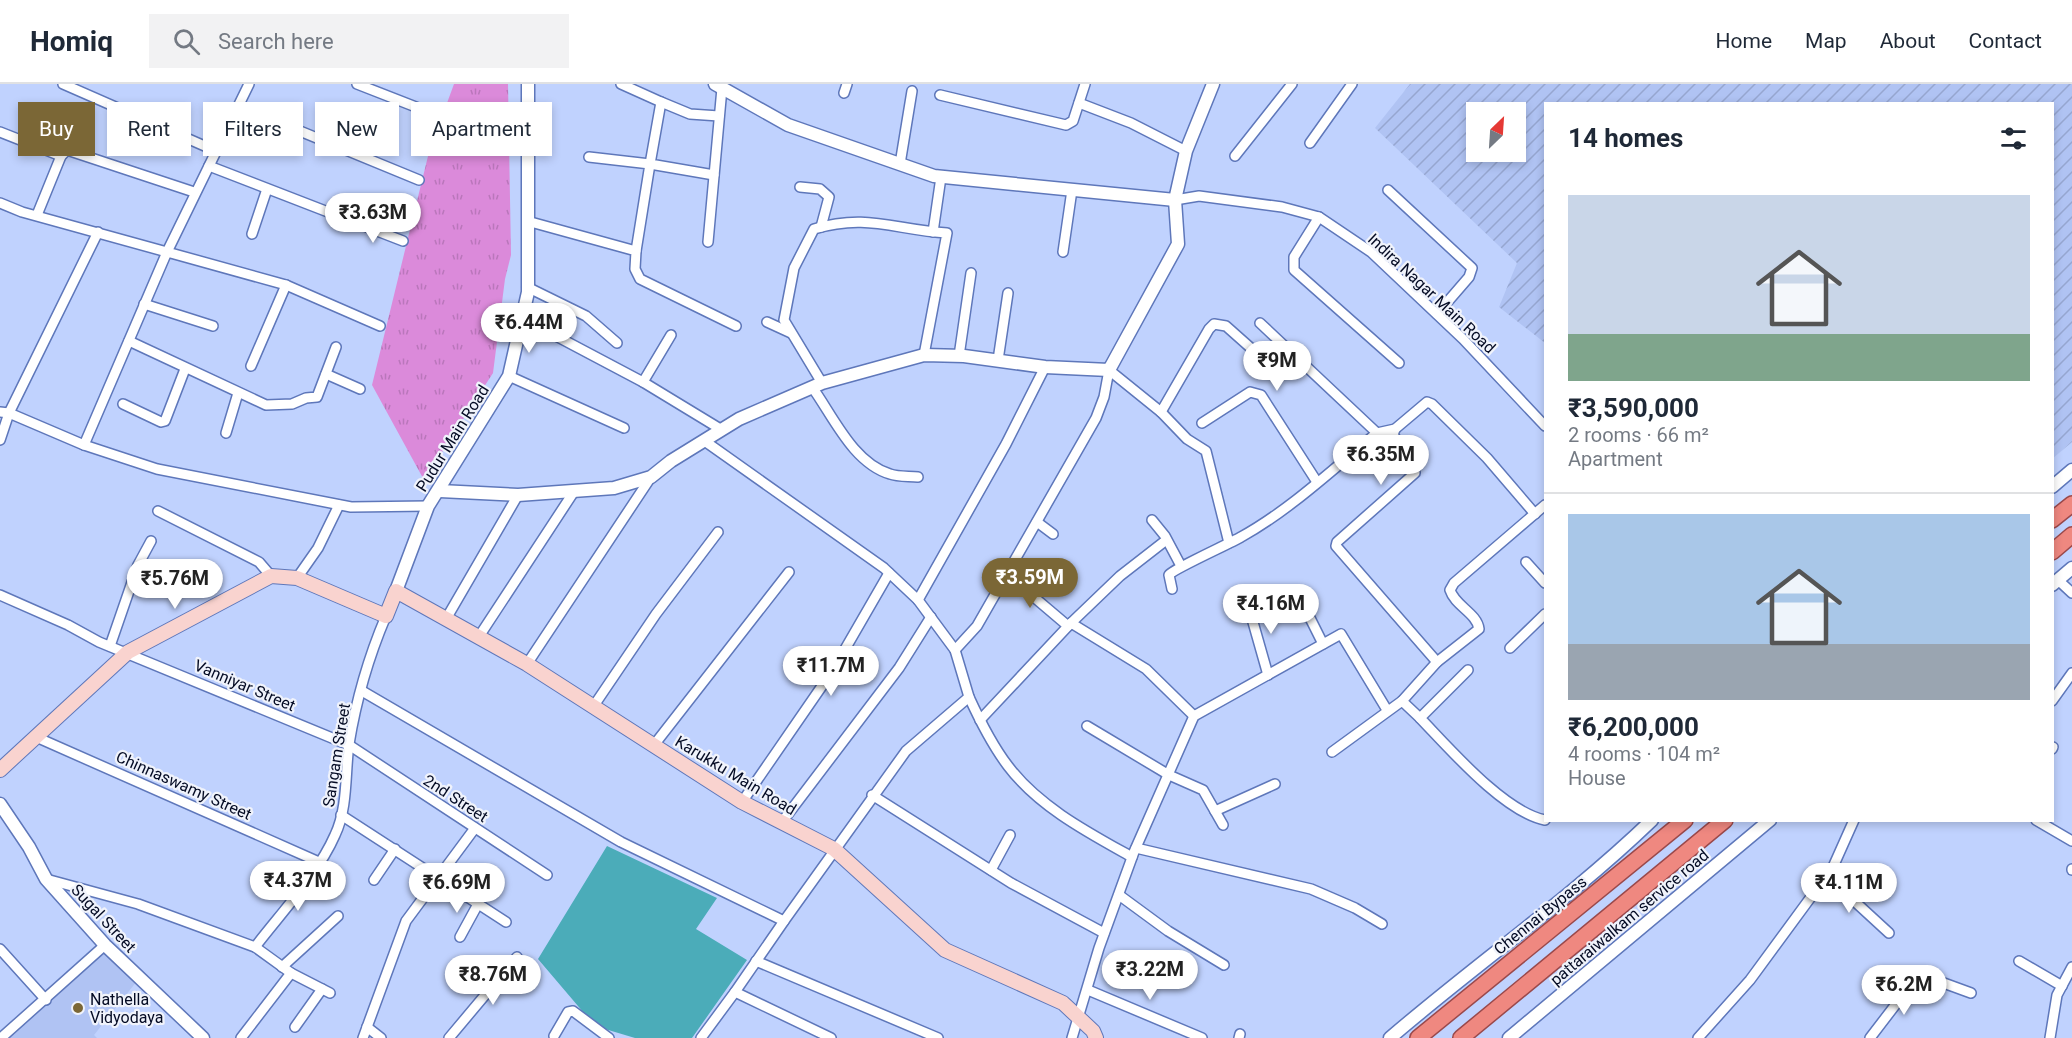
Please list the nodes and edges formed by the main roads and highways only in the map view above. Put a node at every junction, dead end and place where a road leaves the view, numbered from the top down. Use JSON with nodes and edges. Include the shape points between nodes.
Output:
{"nodes":[{"id":1,"x":2072,"y":504,"type":"edge"},
{"id":2,"x":2054,"y":518,"type":"edge"},
{"id":3,"x":2072,"y":535,"type":"edge"},
{"id":4,"x":2054,"y":550,"type":"edge"},
{"id":5,"x":0,"y":770,"type":"edge"},
{"id":6,"x":1683,"y":822,"type":"edge"},
{"id":7,"x":1723,"y":822,"type":"edge"},
{"id":8,"x":1096,"y":1038,"type":"edge"},
{"id":9,"x":1418,"y":1038,"type":"edge"},
{"id":10,"x":1461,"y":1038,"type":"edge"}],
"edges":[{"from":1,"to":2,"type":"highway"},
{"from":3,"to":4,"type":"highway"},
{"from":5,"to":8,"type":"main road","name":"Karukku Main Road","via":[[128,652],[271,576],[297,578],[386,616],[396,591],[527,664],[742,802],[834,849],[945,950],[1063,1003]]},
{"from":6,"to":9,"type":"highway","name":"Chennai Bypass"},
{"from":7,"to":10,"type":"highway"}]}
